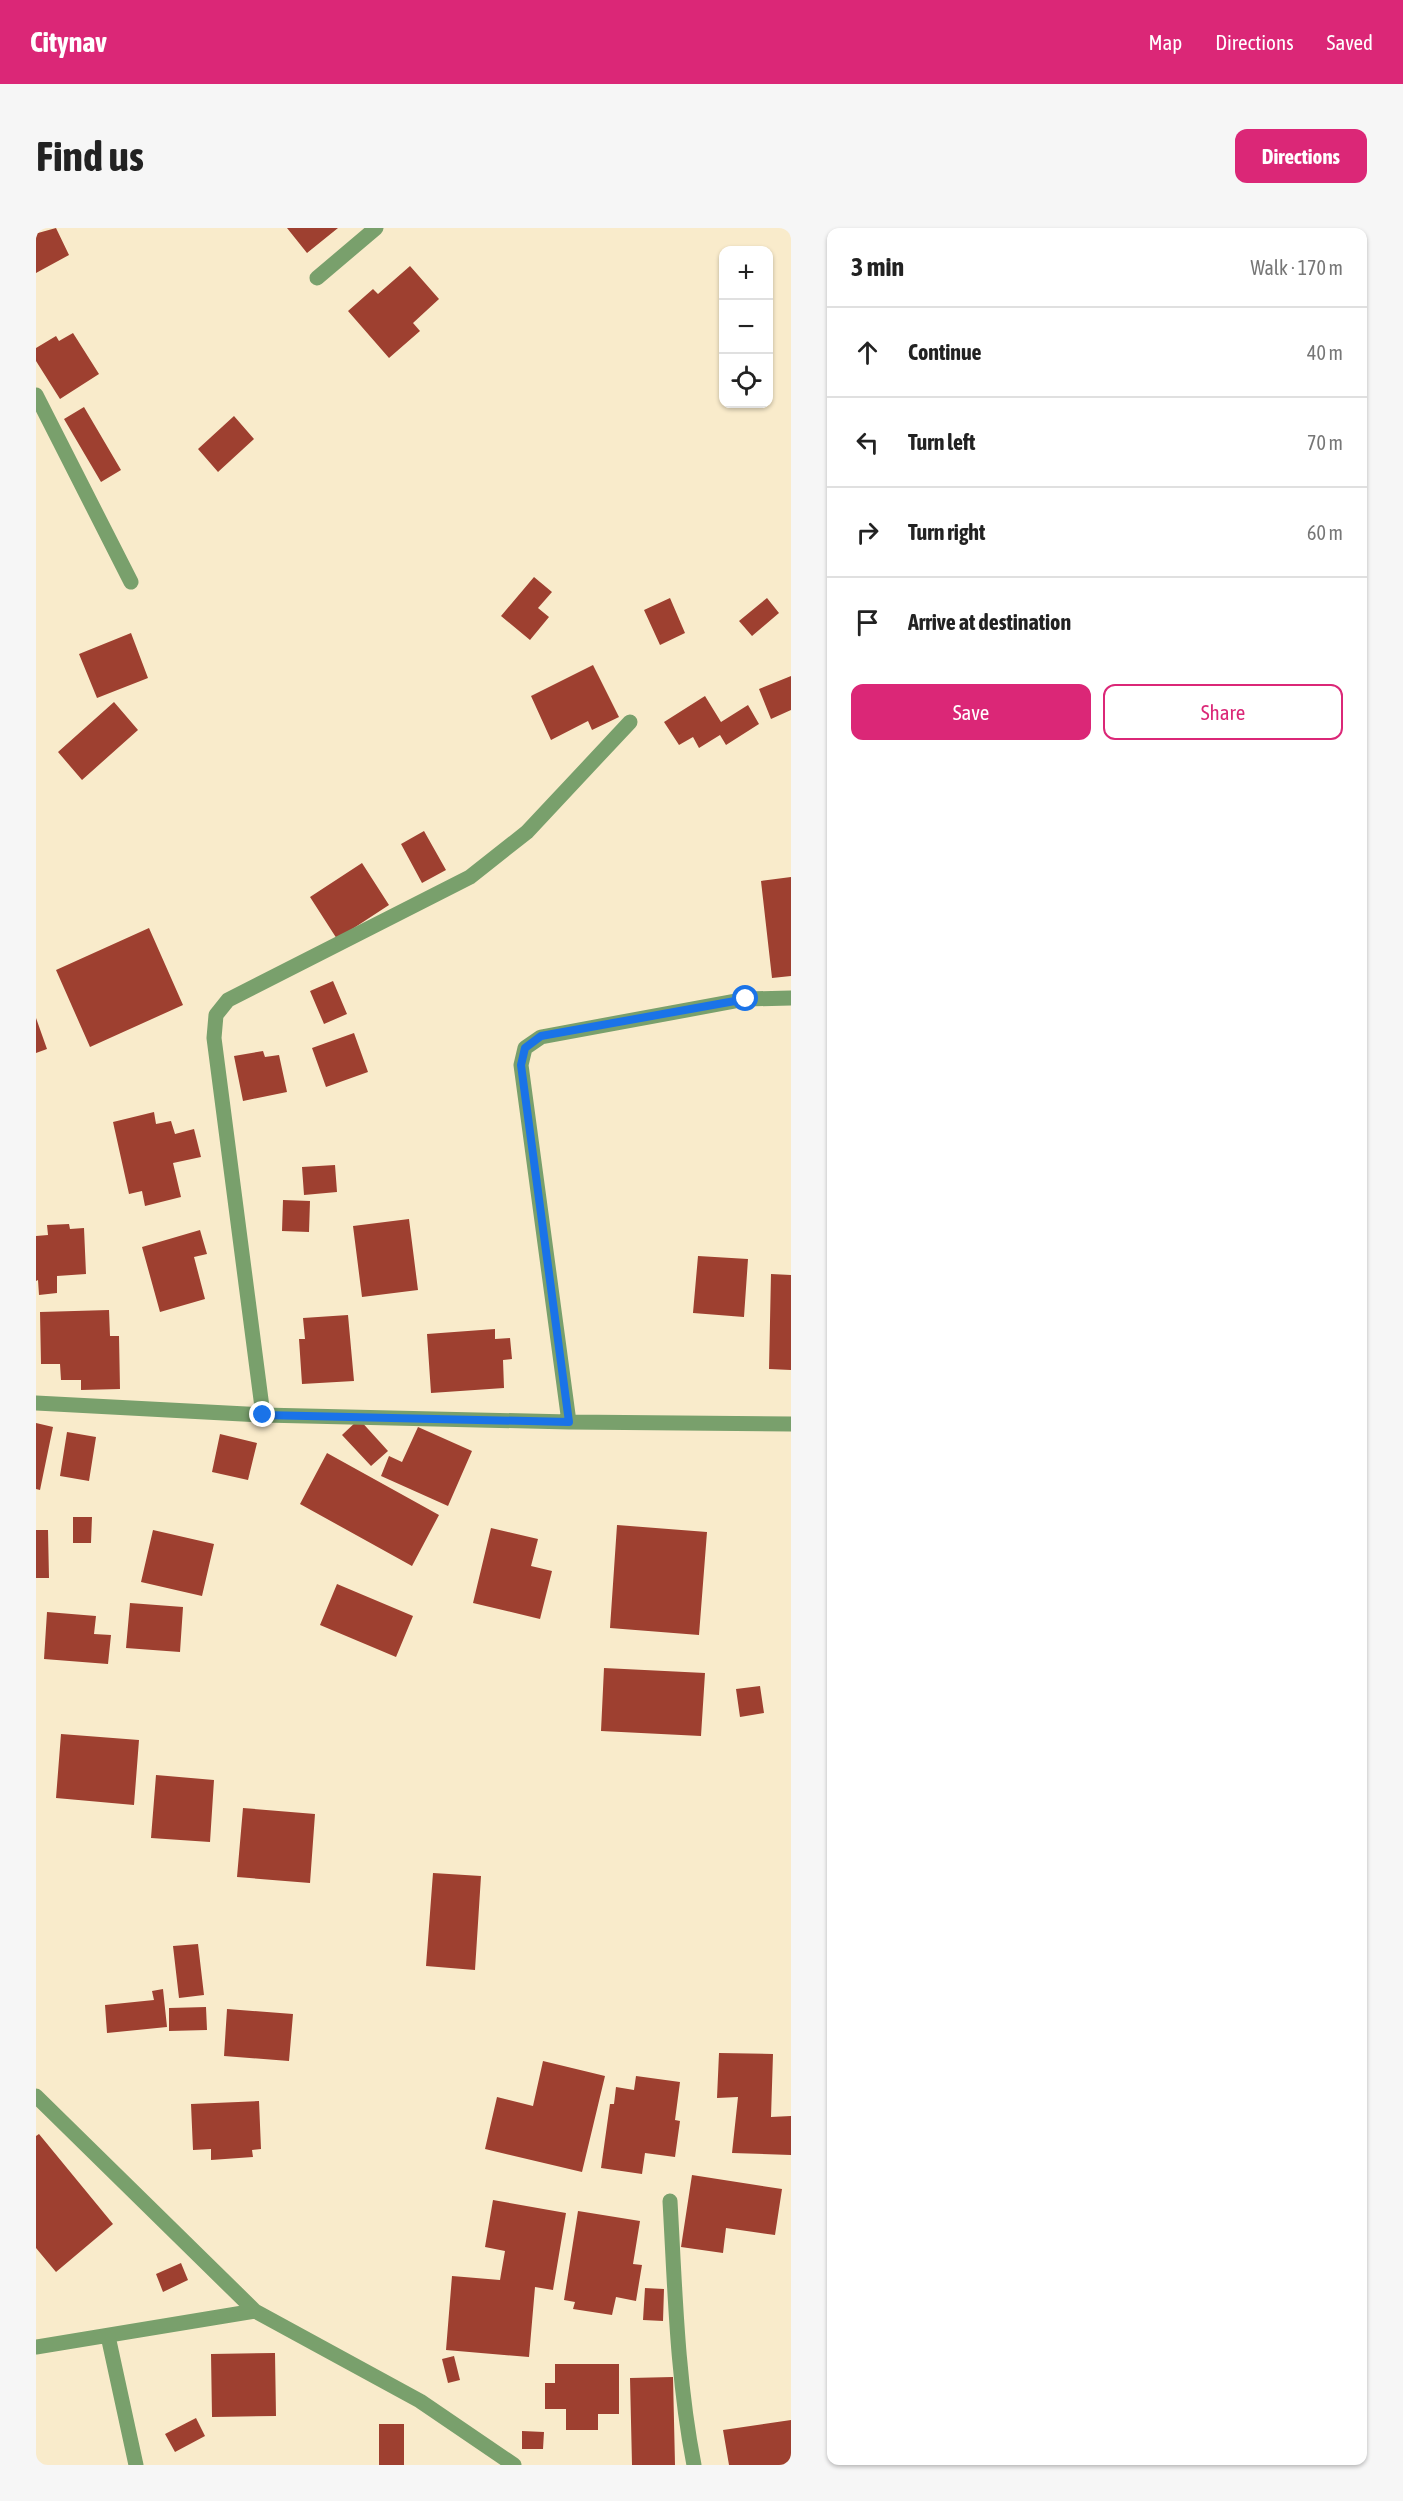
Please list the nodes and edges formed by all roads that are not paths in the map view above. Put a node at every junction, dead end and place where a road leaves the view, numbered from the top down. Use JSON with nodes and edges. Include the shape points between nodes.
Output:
{"nodes":[{"id":1,"x":376,"y":228,"type":"edge"},
{"id":2,"x":317,"y":278,"type":"dead end"},
{"id":3,"x":36,"y":395,"type":"edge"},
{"id":4,"x":131,"y":582,"type":"dead end"},
{"id":5,"x":630,"y":722,"type":"dead end"},
{"id":6,"x":791,"y":998,"type":"edge"},
{"id":7,"x":36,"y":1403,"type":"edge"},
{"id":8,"x":263,"y":1415,"type":"junction"},
{"id":9,"x":569,"y":1422,"type":"junction"},
{"id":10,"x":791,"y":1424,"type":"edge"},
{"id":11,"x":36,"y":2096,"type":"edge"},
{"id":12,"x":670,"y":2201,"type":"dead end"},
{"id":13,"x":255,"y":2311,"type":"junction"},
{"id":14,"x":108,"y":2336,"type":"junction"},
{"id":15,"x":36,"y":2347,"type":"edge"},
{"id":16,"x":136,"y":2465,"type":"edge"},
{"id":17,"x":514,"y":2465,"type":"edge"},
{"id":18,"x":694,"y":2465,"type":"edge"}],
"edges":[{"from":1,"to":2,"type":"street"},
{"from":3,"to":4,"type":"street"},
{"from":5,"to":8,"type":"street","via":[[527,832],[470,877],[228,1000],[216,1015],[214,1038]]},
{"from":6,"to":9,"type":"street","via":[[746,999],[541,1036],[525,1048],[521,1065]]},
{"from":7,"to":8,"type":"street"},
{"from":8,"to":9,"type":"street"},
{"from":9,"to":10,"type":"street"},
{"from":11,"to":13,"type":"street"},
{"from":12,"to":18,"type":"street","via":[[679,2354]]},
{"from":13,"to":14,"type":"street"},
{"from":13,"to":17,"type":"street","via":[[420,2401]]},
{"from":14,"to":15,"type":"street"},
{"from":14,"to":16,"type":"street"}]}
